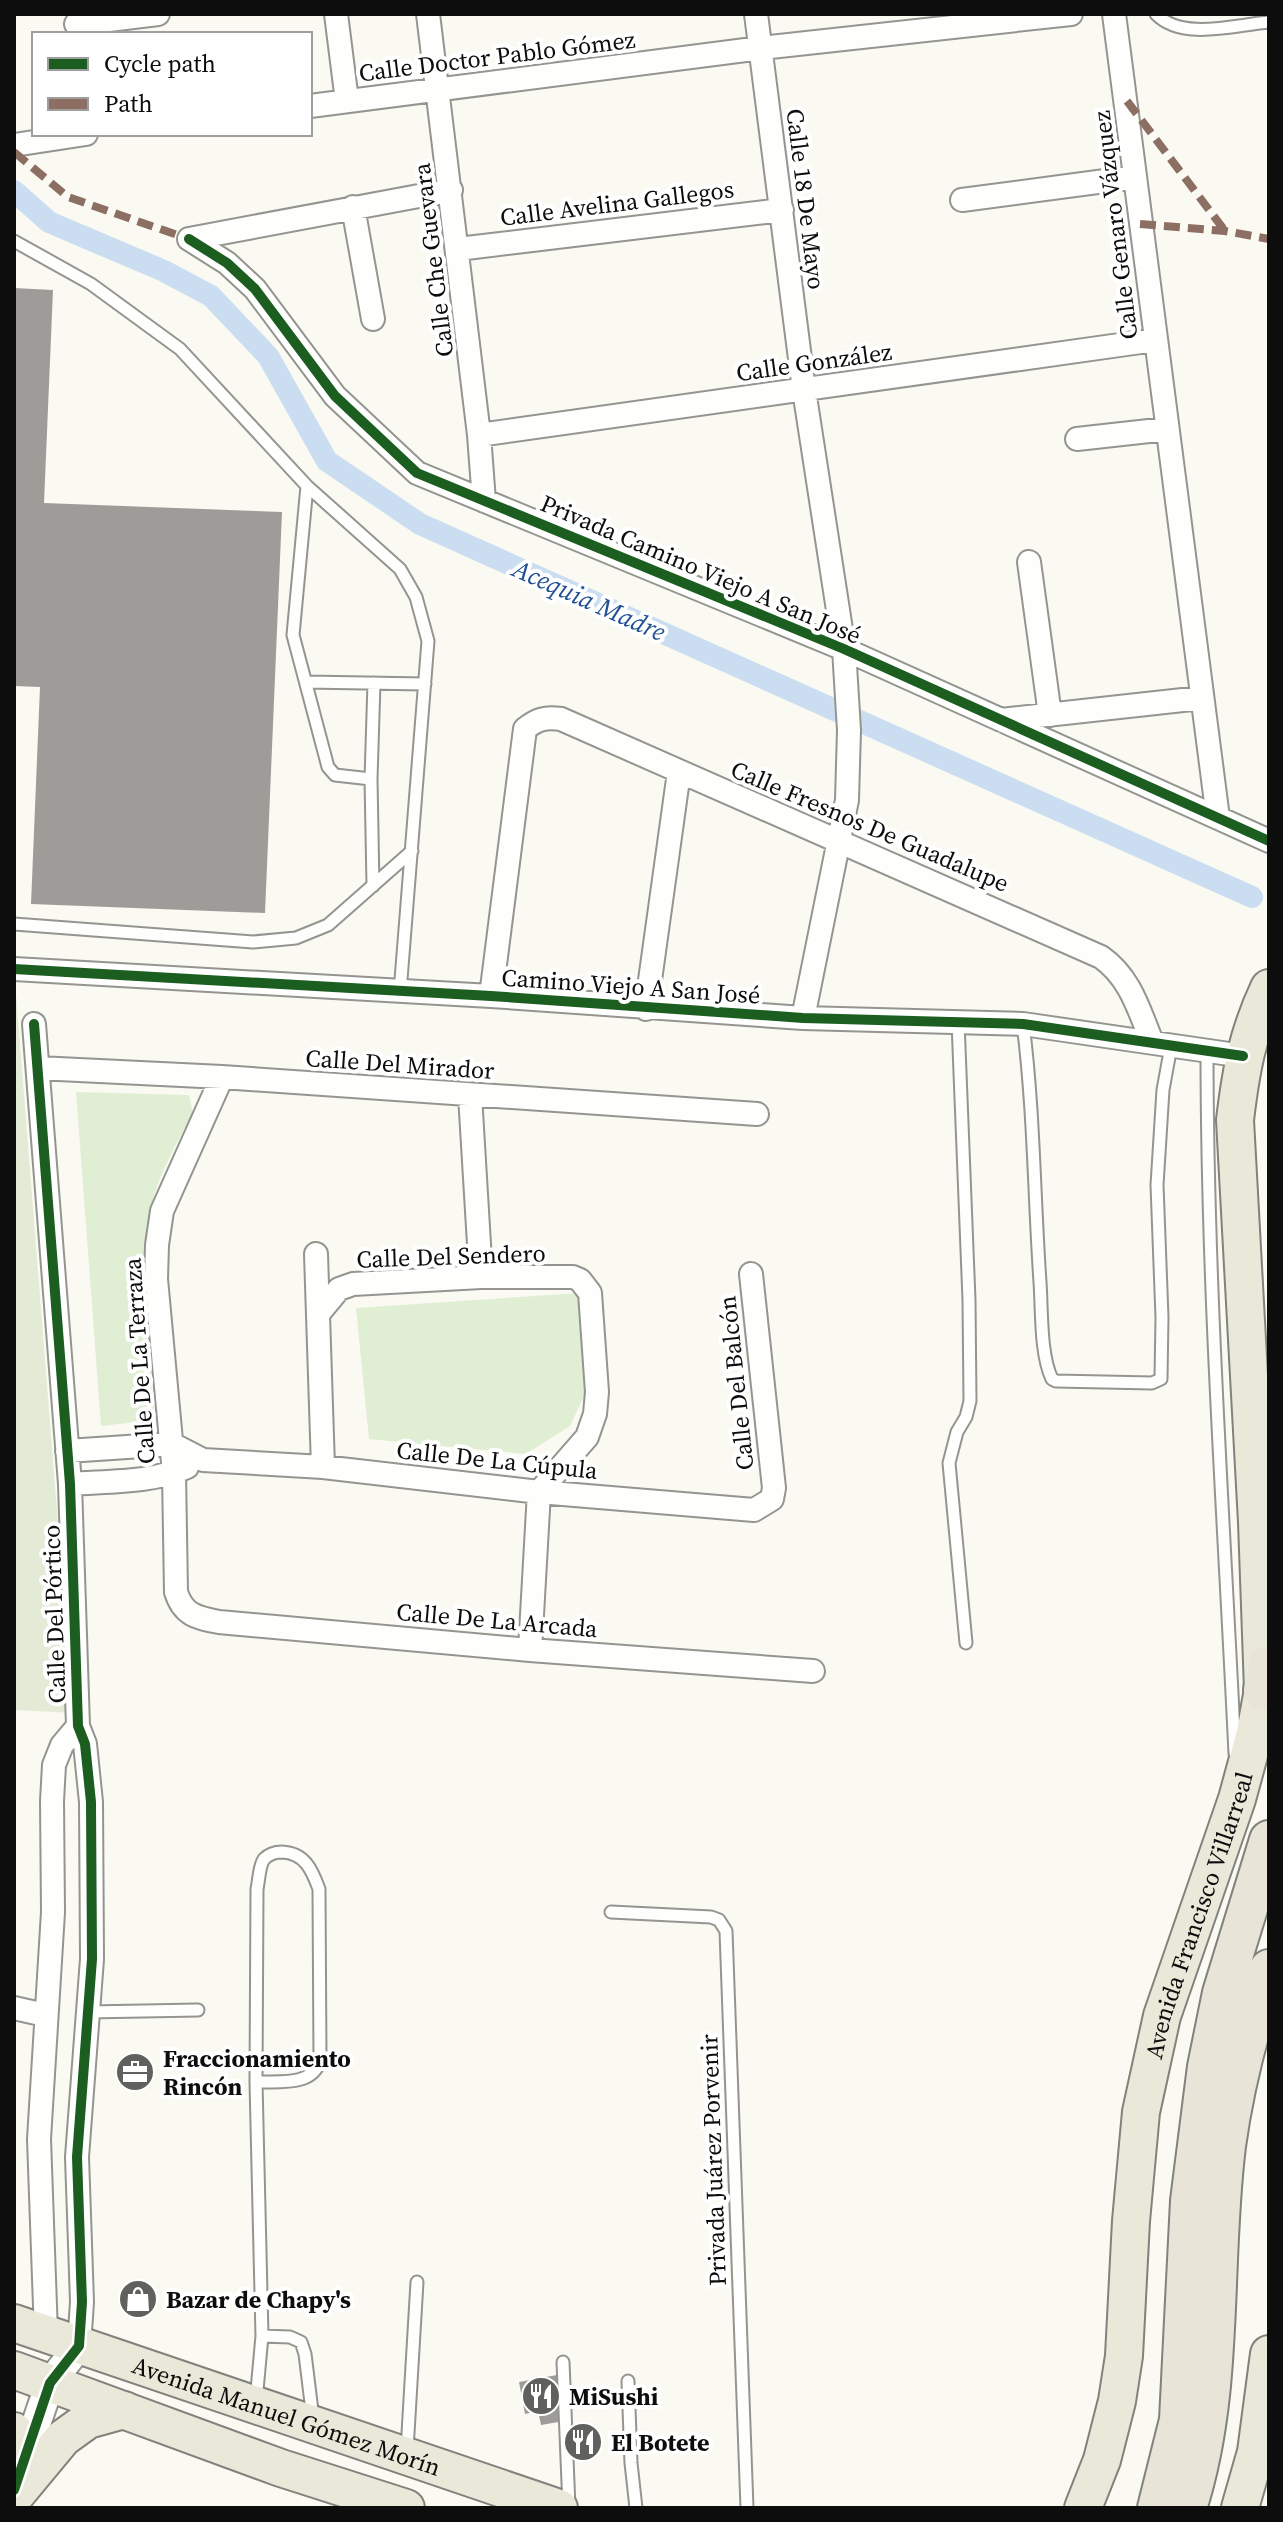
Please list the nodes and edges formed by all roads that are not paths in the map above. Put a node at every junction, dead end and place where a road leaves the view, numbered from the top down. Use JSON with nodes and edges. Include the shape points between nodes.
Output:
{"nodes":[{"id":1,"x":158,"y":14,"type":"edge"},
{"id":2,"x":336,"y":14,"type":"edge"},
{"id":3,"x":428,"y":14,"type":"edge"},
{"id":4,"x":756,"y":14,"type":"edge"},
{"id":5,"x":1071,"y":14,"type":"edge"},
{"id":6,"x":1114,"y":14,"type":"edge"},
{"id":7,"x":1156,"y":14,"type":"edge"},
{"id":8,"x":1269,"y":22,"type":"edge"},
{"id":9,"x":76,"y":24,"type":"edge"},
{"id":10,"x":761,"y":48,"type":"junction"},
{"id":11,"x":439,"y":90,"type":"junction"},
{"id":12,"x":347,"y":101,"type":"junction"},
{"id":13,"x":312,"y":106,"type":"edge"},
{"id":14,"x":73,"y":136,"type":"edge"},
{"id":15,"x":14,"y":145,"type":"edge"},
{"id":16,"x":1135,"y":177,"type":"junction"},
{"id":17,"x":451,"y":190,"type":"junction"},
{"id":18,"x":962,"y":200,"type":"dead end"},
{"id":19,"x":353,"y":207,"type":"junction"},
{"id":20,"x":782,"y":210,"type":"junction"},
{"id":21,"x":14,"y":241,"type":"edge"},
{"id":22,"x":458,"y":249,"type":"junction"},
{"id":23,"x":373,"y":319,"type":"dead end"},
{"id":24,"x":1155,"y":340,"type":"junction"},
{"id":25,"x":804,"y":390,"type":"junction"},
{"id":26,"x":1167,"y":429,"type":"junction"},
{"id":27,"x":479,"y":435,"type":"junction"},
{"id":28,"x":1077,"y":439,"type":"dead end"},
{"id":29,"x":307,"y":486,"type":"junction"},
{"id":30,"x":484,"y":501,"type":"junction"},
{"id":31,"x":1029,"y":562,"type":"dead end"},
{"id":32,"x":844,"y":649,"type":"junction"},
{"id":33,"x":306,"y":682,"type":"junction"},
{"id":34,"x":374,"y":683,"type":"junction"},
{"id":35,"x":425,"y":684,"type":"junction"},
{"id":36,"x":1201,"y":698,"type":"junction"},
{"id":37,"x":1050,"y":715,"type":"junction"},
{"id":38,"x":1000,"y":720,"type":"junction"},
{"id":39,"x":679,"y":772,"type":"junction"},
{"id":40,"x":371,"y":779,"type":"junction"},
{"id":41,"x":1218,"y":818,"type":"junction"},
{"id":42,"x":838,"y":839,"type":"junction"},
{"id":43,"x":1269,"y":841,"type":"edge"},
{"id":44,"x":412,"y":851,"type":"junction"},
{"id":45,"x":373,"y":886,"type":"junction"},
{"id":46,"x":14,"y":924,"type":"edge"},
{"id":47,"x":14,"y":969,"type":"edge"},
{"id":48,"x":1269,"y":988,"type":"edge"},
{"id":49,"x":399,"y":992,"type":"junction"},
{"id":50,"x":491,"y":996,"type":"junction"},
{"id":51,"x":646,"y":1009,"type":"junction"},
{"id":52,"x":803,"y":1018,"type":"junction"},
{"id":53,"x":958,"y":1021,"type":"junction"},
{"id":54,"x":34,"y":1024,"type":"dead end"},
{"id":55,"x":1023,"y":1024,"type":"junction"},
{"id":56,"x":1161,"y":1044,"type":"junction"},
{"id":57,"x":1207,"y":1051,"type":"junction"},
{"id":58,"x":1243,"y":1056,"type":"junction"},
{"id":59,"x":38,"y":1068,"type":"junction"},
{"id":60,"x":222,"y":1077,"type":"junction"},
{"id":61,"x":470,"y":1095,"type":"junction"},
{"id":62,"x":757,"y":1114,"type":"dead end"},
{"id":63,"x":316,"y":1254,"type":"dead end"},
{"id":64,"x":751,"y":1274,"type":"dead end"},
{"id":65,"x":481,"y":1277,"type":"junction"},
{"id":66,"x":319,"y":1313,"type":"junction"},
{"id":67,"x":172,"y":1444,"type":"junction"},
{"id":68,"x":67,"y":1451,"type":"junction"},
{"id":69,"x":203,"y":1460,"type":"junction"},
{"id":70,"x":323,"y":1467,"type":"junction"},
{"id":71,"x":174,"y":1473,"type":"junction"},
{"id":72,"x":70,"y":1484,"type":"junction"},
{"id":73,"x":774,"y":1488,"type":"joint"},
{"id":74,"x":539,"y":1492,"type":"junction"},
{"id":75,"x":181,"y":1606,"type":"joint"},
{"id":76,"x":966,"y":1643,"type":"dead end"},
{"id":77,"x":530,"y":1650,"type":"junction"},
{"id":78,"x":813,"y":1671,"type":"dead end"},
{"id":79,"x":1266,"y":1677,"type":"edge"},
{"id":80,"x":78,"y":1726,"type":"junction"},
{"id":81,"x":1237,"y":1799,"type":"junction"},
{"id":82,"x":1269,"y":1840,"type":"edge"},
{"id":83,"x":611,"y":1912,"type":"dead end"},
{"id":84,"x":1269,"y":1969,"type":"edge"},
{"id":85,"x":14,"y":2008,"type":"edge"},
{"id":86,"x":198,"y":2010,"type":"dead end"},
{"id":87,"x":88,"y":2012,"type":"junction"},
{"id":88,"x":45,"y":2015,"type":"junction"},
{"id":89,"x":256,"y":2082,"type":"junction"},
{"id":90,"x":417,"y":2282,"type":"dead end"},
{"id":91,"x":30,"y":2329,"type":"edge"},
{"id":92,"x":262,"y":2336,"type":"junction"},
{"id":93,"x":79,"y":2346,"type":"junction"},
{"id":94,"x":1269,"y":2354,"type":"edge"},
{"id":95,"x":563,"y":2362,"type":"dead end"},
{"id":96,"x":14,"y":2370,"type":"edge"},
{"id":97,"x":628,"y":2381,"type":"dead end"},
{"id":98,"x":50,"y":2383,"type":"junction"},
{"id":99,"x":256,"y":2407,"type":"junction"},
{"id":100,"x":1266,"y":2407,"type":"edge"},
{"id":101,"x":124,"y":2410,"type":"junction"},
{"id":102,"x":314,"y":2424,"type":"junction"},
{"id":103,"x":14,"y":2431,"type":"edge"},
{"id":104,"x":14,"y":2449,"type":"edge"},
{"id":105,"x":407,"y":2455,"type":"junction"},
{"id":106,"x":452,"y":2471,"type":"junction"},
{"id":107,"x":14,"y":2490,"type":"edge"},
{"id":108,"x":14,"y":2497,"type":"edge"},
{"id":109,"x":406,"y":2508,"type":"edge"},
{"id":110,"x":418,"y":2508,"type":"edge"},
{"id":111,"x":559,"y":2508,"type":"edge"},
{"id":112,"x":569,"y":2508,"type":"edge"},
{"id":113,"x":636,"y":2508,"type":"edge"},
{"id":114,"x":747,"y":2508,"type":"edge"},
{"id":115,"x":1083,"y":2508,"type":"edge"},
{"id":116,"x":1157,"y":2508,"type":"edge"},
{"id":117,"x":1187,"y":2508,"type":"edge"},
{"id":118,"x":1240,"y":2508,"type":"edge"}],
"edges":[{"from":1,"to":9,"type":"street"},
{"from":2,"to":12,"type":"street"},
{"from":3,"to":11,"type":"street","name":"Calle Che Guevara"},
{"from":4,"to":10,"type":"street","name":"Calle 18 De Mayo"},
{"from":5,"to":10,"type":"street","name":"Calle Doctor Pablo Gómez"},
{"from":6,"to":16,"type":"street","name":"Calle Genaro Vázquez"},
{"from":7,"to":8,"type":"lane","via":[[1165,23],[1188,30]]},
{"from":10,"to":11,"type":"street","name":"Calle Doctor Pablo Gómez"},
{"from":10,"to":20,"type":"street","name":"Calle 18 De Mayo"},
{"from":11,"to":12,"type":"street","name":"Calle Doctor Pablo Gómez"},
{"from":11,"to":17,"type":"street","name":"Calle Che Guevara"},
{"from":12,"to":13,"type":"street","name":"Calle Doctor Pablo Gómez"},
{"from":14,"to":15,"type":"street"},
{"from":16,"to":18,"type":"street"},
{"from":16,"to":24,"type":"street","name":"Calle Genaro Vázquez"},
{"from":17,"to":19,"type":"street"},
{"from":17,"to":22,"type":"street","name":"Calle Che Guevara"},
{"from":19,"to":23,"type":"street"},
{"from":19,"to":30,"type":"street","name":"Privada Camino Viejo A San José","via":[[189,239],[255,289],[335,396],[371,433],[417,473]]},
{"from":20,"to":22,"type":"street","name":"Calle Avelina Gallegos"},
{"from":20,"to":25,"type":"street","name":"Calle 18 De Mayo"},
{"from":21,"to":29,"type":"lane","via":[[91,284],[180,349]]},
{"from":22,"to":27,"type":"street","name":"Calle Che Guevara"},
{"from":24,"to":25,"type":"street","name":"Calle González"},
{"from":24,"to":26,"type":"street","name":"Calle Genaro Vázquez"},
{"from":25,"to":27,"type":"street","name":"Calle González"},
{"from":25,"to":32,"type":"street","name":"Calle 18 De Mayo"},
{"from":26,"to":28,"type":"street"},
{"from":26,"to":36,"type":"street","name":"Calle Genaro Vázquez"},
{"from":27,"to":30,"type":"street","name":"Calle Che Guevara"},
{"from":29,"to":33,"type":"lane","via":[[293,635]]},
{"from":29,"to":35,"type":"lane","via":[[400,569],[423,616],[428,641]]},
{"from":30,"to":32,"type":"street","name":"Privada Camino Viejo A San José"},
{"from":31,"to":37,"type":"street"},
{"from":32,"to":38,"type":"street","name":"Privada Camino Viejo A San José"},
{"from":32,"to":42,"type":"street","name":"Calle 18 De Mayo","via":[[847,800]]},
{"from":33,"to":34,"type":"lane"},
{"from":33,"to":40,"type":"lane","via":[[328,767],[335,775]]},
{"from":34,"to":35,"type":"lane"},
{"from":34,"to":40,"type":"lane"},
{"from":35,"to":44,"type":"lane"},
{"from":36,"to":37,"type":"street"},
{"from":36,"to":41,"type":"street","name":"Calle Genaro Vázquez"},
{"from":37,"to":38,"type":"street"},
{"from":38,"to":41,"type":"street","name":"Privada Camino Viejo A San José"},
{"from":39,"to":42,"type":"street","name":"Calle Fresnos De Guadalupe"},
{"from":39,"to":50,"type":"street","name":"Calle Fresnos De Guadalupe","via":[[561,719],[536,720],[525,729]]},
{"from":39,"to":51,"type":"street"},
{"from":40,"to":45,"type":"lane"},
{"from":41,"to":43,"type":"street","name":"Privada Camino Viejo A San José"},
{"from":42,"to":52,"type":"street","name":"Calle 18 De Mayo"},
{"from":42,"to":56,"type":"street","name":"Calle Fresnos De Guadalupe","via":[[1101,957],[1125,979]]},
{"from":44,"to":45,"type":"lane"},
{"from":44,"to":49,"type":"lane"},
{"from":45,"to":46,"type":"lane","via":[[328,925],[279,941]]},
{"from":47,"to":49,"type":"street","name":"Camino Viejo A San José"},
{"from":48,"to":58,"type":"main road","name":"Avenida Francisco Villarreal"},
{"from":49,"to":50,"type":"street","name":"Camino Viejo A San José"},
{"from":50,"to":51,"type":"street","name":"Camino Viejo A San José"},
{"from":51,"to":52,"type":"street","name":"Camino Viejo A San José"},
{"from":52,"to":53,"type":"street","name":"Camino Viejo A San José"},
{"from":53,"to":55,"type":"street","name":"Camino Viejo A San José"},
{"from":53,"to":76,"type":"lane","via":[[970,1401],[949,1463]]},
{"from":54,"to":59,"type":"street","name":"Calle Del Pórtico"},
{"from":55,"to":56,"type":"street","name":"Camino Viejo A San José"},
{"from":55,"to":56,"type":"lane","via":[[1042,1319],[1048,1368],[1056,1381],[1161,1379]]},
{"from":56,"to":57,"type":"street","name":"Camino Viejo A San José"},
{"from":57,"to":58,"type":"street","name":"Camino Viejo A San José"},
{"from":57,"to":81,"type":"lane","via":[[1208,1207]]},
{"from":58,"to":79,"type":"main road","name":"Avenida Francisco Villarreal","via":[[1236,1164]]},
{"from":59,"to":60,"type":"street","name":"Calle Del Mirador"},
{"from":59,"to":68,"type":"street","name":"Calle Del Pórtico"},
{"from":60,"to":61,"type":"street","name":"Calle Del Mirador"},
{"from":60,"to":67,"type":"street","name":"Calle De La Terraza","via":[[162,1211],[157,1245]]},
{"from":61,"to":62,"type":"street","name":"Calle Del Mirador"},
{"from":61,"to":65,"type":"street"},
{"from":63,"to":66,"type":"street"},
{"from":64,"to":73,"type":"street","name":"Calle Del Balcón"},
{"from":65,"to":66,"type":"street","name":"Calle Del Sendero","via":[[353,1284],[339,1289]]},
{"from":65,"to":74,"type":"street","name":"Calle Del Sendero","via":[[573,1277],[590,1293],[595,1414],[587,1437]]},
{"from":66,"to":70,"type":"street"},
{"from":67,"to":68,"type":"street"},
{"from":67,"to":69,"type":"street","name":"Calle De La Cúpula"},
{"from":67,"to":71,"type":"street","name":"Calle De La Terraza"},
{"from":68,"to":72,"type":"street","name":"Calle Del Pórtico"},
{"from":69,"to":70,"type":"street","name":"Calle De La Cúpula"},
{"from":69,"to":71,"type":"street","name":"Calle De La Cúpula"},
{"from":70,"to":74,"type":"street","name":"Calle De La Cúpula"},
{"from":71,"to":72,"type":"street","name":"Calle De La Cúpula"},
{"from":71,"to":75,"type":"street","name":"Calle De La Terraza","via":[[176,1592]]},
{"from":72,"to":80,"type":"street","name":"Calle Del Pórtico"},
{"from":73,"to":74,"type":"street","name":"Calle De La Cúpula","via":[[772,1499],[754,1510]]},
{"from":74,"to":77,"type":"street"},
{"from":75,"to":77,"type":"street","name":"Calle De La Arcada","via":[[219,1622]]},
{"from":77,"to":78,"type":"street","name":"Calle De La Arcada"},
{"from":79,"to":81,"type":"main road","name":"Avenida Francisco Villarreal"},
{"from":80,"to":87,"type":"street","name":"Calle Del Pórtico","via":[[91,1802]]},
{"from":80,"to":88,"type":"street","name":"Calle Del Pórtico","via":[[54,1765],[53,1912]]},
{"from":81,"to":115,"type":"main road","name":"Avenida Francisco Villarreal","via":[[1162,2016],[1141,2112],[1124,2356],[1102,2460]]},
{"from":82,"to":116,"type":"highway","name":"Avenida Francisco Villarreal","via":[[1222,1993],[1207,2067],[1190,2201],[1179,2420]]},
{"from":83,"to":114,"type":"lane","name":"Privada Juárez Porvenir","via":[[711,1917],[726,1931]]},
{"from":84,"to":117,"type":"highway","via":[[1244,2054],[1226,2145],[1215,2348],[1202,2451]]},
{"from":85,"to":88,"type":"street"},
{"from":86,"to":87,"type":"lane"},
{"from":87,"to":93,"type":"street","name":"Calle Del Pórtico","via":[[77,2157]]},
{"from":88,"to":91,"type":"street","name":"Calle Del Pórtico"},
{"from":89,"to":89,"type":"lane","via":[[257,1889],[267,1856],[294,1853],[309,1866],[319,1889],[320,2060],[318,2069],[299,2080]]},
{"from":89,"to":92,"type":"lane"},
{"from":90,"to":105,"type":"lane"},
{"from":91,"to":93,"type":"main road","name":"Avenida Manuel Gómez Morín"},
{"from":91,"to":98,"type":"street"},
{"from":92,"to":99,"type":"lane"},
{"from":92,"to":102,"type":"lane","via":[[301,2342]]},
{"from":93,"to":98,"type":"street"},
{"from":93,"to":99,"type":"main road","name":"Avenida Manuel Gómez Morín"},
{"from":94,"to":100,"type":"main road"},
{"from":95,"to":112,"type":"lane"},
{"from":96,"to":98,"type":"main road","name":"Avenida Manuel Gómez Morín"},
{"from":97,"to":113,"type":"lane"},
{"from":98,"to":101,"type":"main road","name":"Avenida Manuel Gómez Morín"},
{"from":98,"to":107,"type":"street"},
{"from":99,"to":102,"type":"main road","name":"Avenida Manuel Gómez Morín"},
{"from":100,"to":118,"type":"main road"},
{"from":101,"to":108,"type":"main road","via":[[88,2420],[63,2438]]},
{"from":101,"to":109,"type":"main road","name":"Avenida Manuel Gómez Morín"},
{"from":102,"to":105,"type":"main road","name":"Avenida Manuel Gómez Morín"},
{"from":103,"to":104,"type":"main road"},
{"from":105,"to":106,"type":"main road","name":"Avenida Manuel Gómez Morín"},
{"from":106,"to":110,"type":"main road","via":[[428,2488]]},
{"from":106,"to":111,"type":"main road","name":"Avenida Manuel Gómez Morín"}]}
